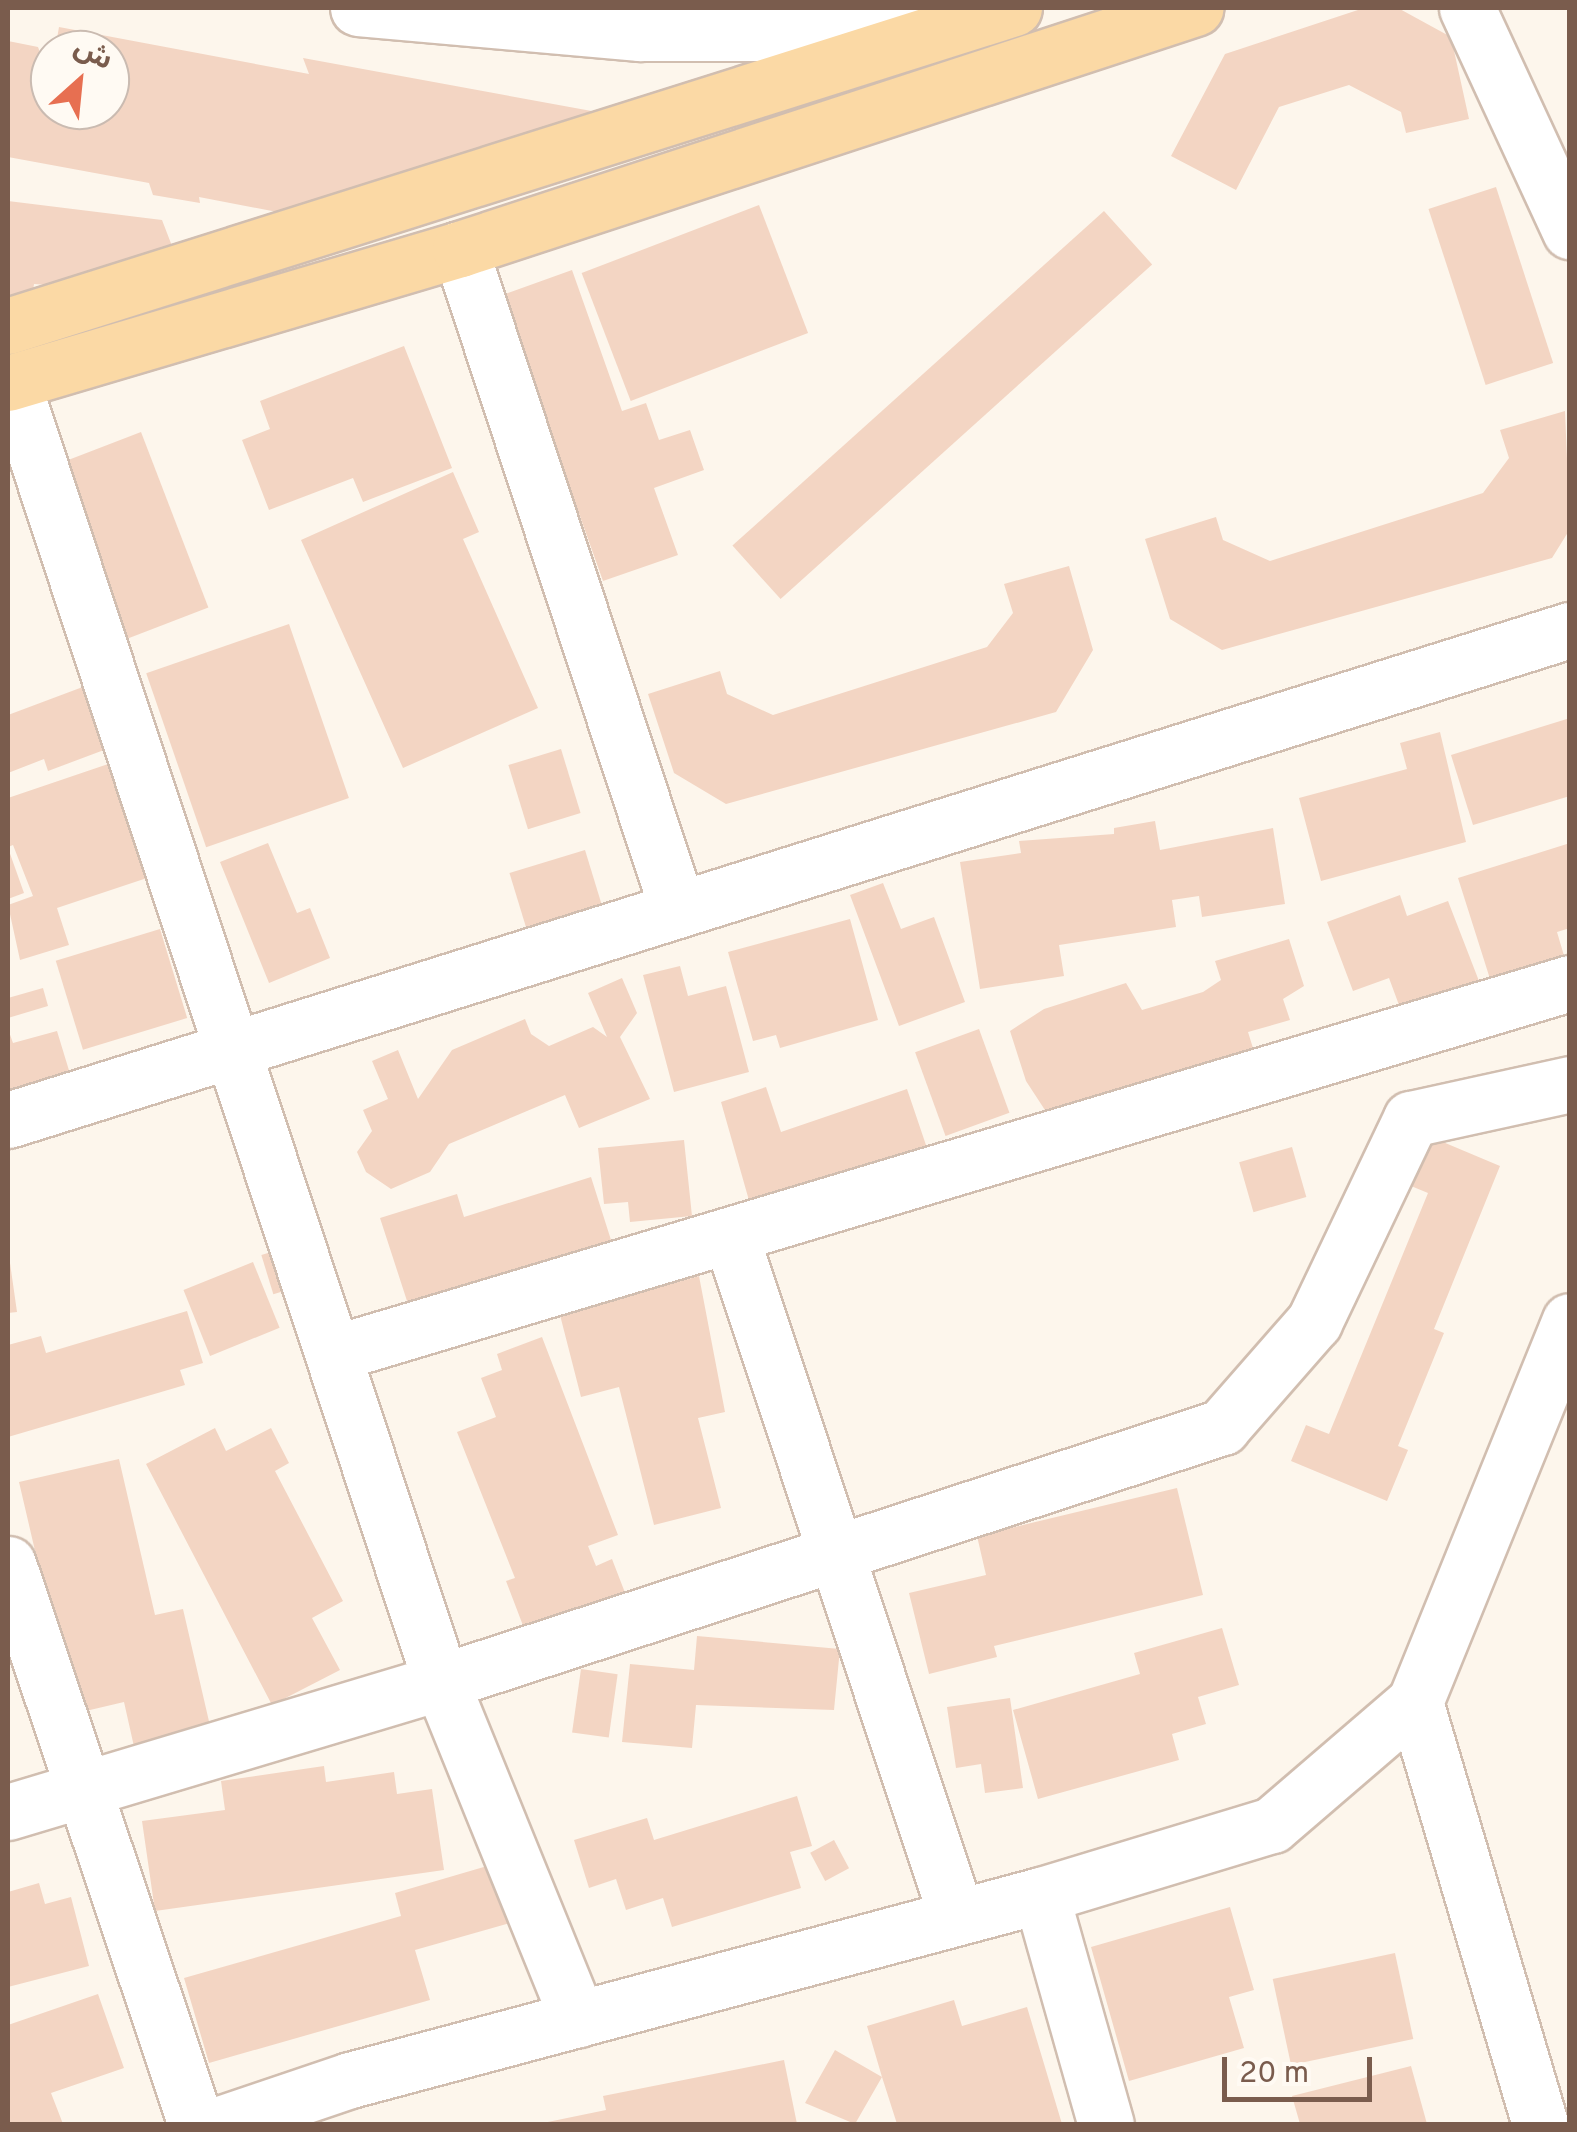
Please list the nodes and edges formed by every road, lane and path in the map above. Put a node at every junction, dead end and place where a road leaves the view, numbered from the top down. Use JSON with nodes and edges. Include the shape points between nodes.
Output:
{"nodes":[{"id":1,"x":358,"y":8,"type":"edge"},
{"id":2,"x":1014,"y":8,"type":"edge"},
{"id":3,"x":1194,"y":8,"type":"edge"},
{"id":4,"x":1466,"y":8,"type":"edge"},
{"id":5,"x":641,"y":20,"type":"edge"},
{"id":6,"x":935,"y":33,"type":"junction"},
{"id":7,"x":1570,"y":231,"type":"edge"},
{"id":8,"x":460,"y":250,"type":"junction"},
{"id":9,"x":8,"y":326,"type":"edge"},
{"id":10,"x":10,"y":383,"type":"edge"},
{"id":11,"x":1570,"y":630,"type":"edge"},
{"id":12,"x":678,"y":910,"type":"junction"},
{"id":13,"x":1570,"y":983,"type":"edge"},
{"id":14,"x":236,"y":1046,"type":"junction"},
{"id":15,"x":1570,"y":1084,"type":"edge"},
{"id":16,"x":8,"y":1120,"type":"edge"},
{"id":17,"x":731,"y":1237,"type":"junction"},
{"id":18,"x":1570,"y":1321,"type":"edge"},
{"id":19,"x":335,"y":1353,"type":"junction"},
{"id":20,"x":835,"y":1552,"type":"junction"},
{"id":21,"x":8,"y":1564,"type":"edge"},
{"id":22,"x":441,"y":1682,"type":"junction"},
{"id":23,"x":1415,"y":1702,"type":"junction"},
{"id":24,"x":83,"y":1788,"type":"junction"},
{"id":25,"x":8,"y":1812,"type":"edge"},
{"id":26,"x":1041,"y":1895,"type":"junction"},
{"id":27,"x":956,"y":1915,"type":"junction"},
{"id":28,"x":578,"y":2019,"type":"junction"},
{"id":29,"x":357,"y":2102,"type":"edge"},
{"id":30,"x":196,"y":2124,"type":"edge"},
{"id":31,"x":220,"y":2124,"type":"edge"},
{"id":32,"x":1106,"y":2124,"type":"edge"},
{"id":33,"x":1540,"y":2124,"type":"edge"}],
"edges":[{"from":1,"to":5,"type":"street"},
{"from":2,"to":6,"type":"main road"},
{"from":3,"to":8,"type":"main road"},
{"from":4,"to":7,"type":"street"},
{"from":5,"to":6,"type":"street"},
{"from":6,"to":9,"type":"main road"},
{"from":8,"to":10,"type":"main road"},
{"from":8,"to":12,"type":"street"},
{"from":10,"to":14,"type":"street"},
{"from":11,"to":12,"type":"street"},
{"from":12,"to":14,"type":"street"},
{"from":13,"to":17,"type":"street"},
{"from":14,"to":16,"type":"street"},
{"from":14,"to":19,"type":"street"},
{"from":15,"to":20,"type":"street","via":[[1411,1119],[1314,1322],[1222,1427]]},
{"from":17,"to":19,"type":"street"},
{"from":17,"to":20,"type":"street"},
{"from":18,"to":23,"type":"street"},
{"from":19,"to":22,"type":"street"},
{"from":20,"to":22,"type":"street"},
{"from":20,"to":27,"type":"street"},
{"from":21,"to":24,"type":"street"},
{"from":22,"to":24,"type":"street"},
{"from":22,"to":28,"type":"street"},
{"from":23,"to":26,"type":"street","via":[[1272,1824]]},
{"from":23,"to":33,"type":"street"},
{"from":24,"to":25,"type":"street"},
{"from":24,"to":30,"type":"street"},
{"from":26,"to":27,"type":"street"},
{"from":26,"to":32,"type":"street"},
{"from":27,"to":28,"type":"street"},
{"from":28,"to":29,"type":"street"},
{"from":29,"to":31,"type":"street"}]}
